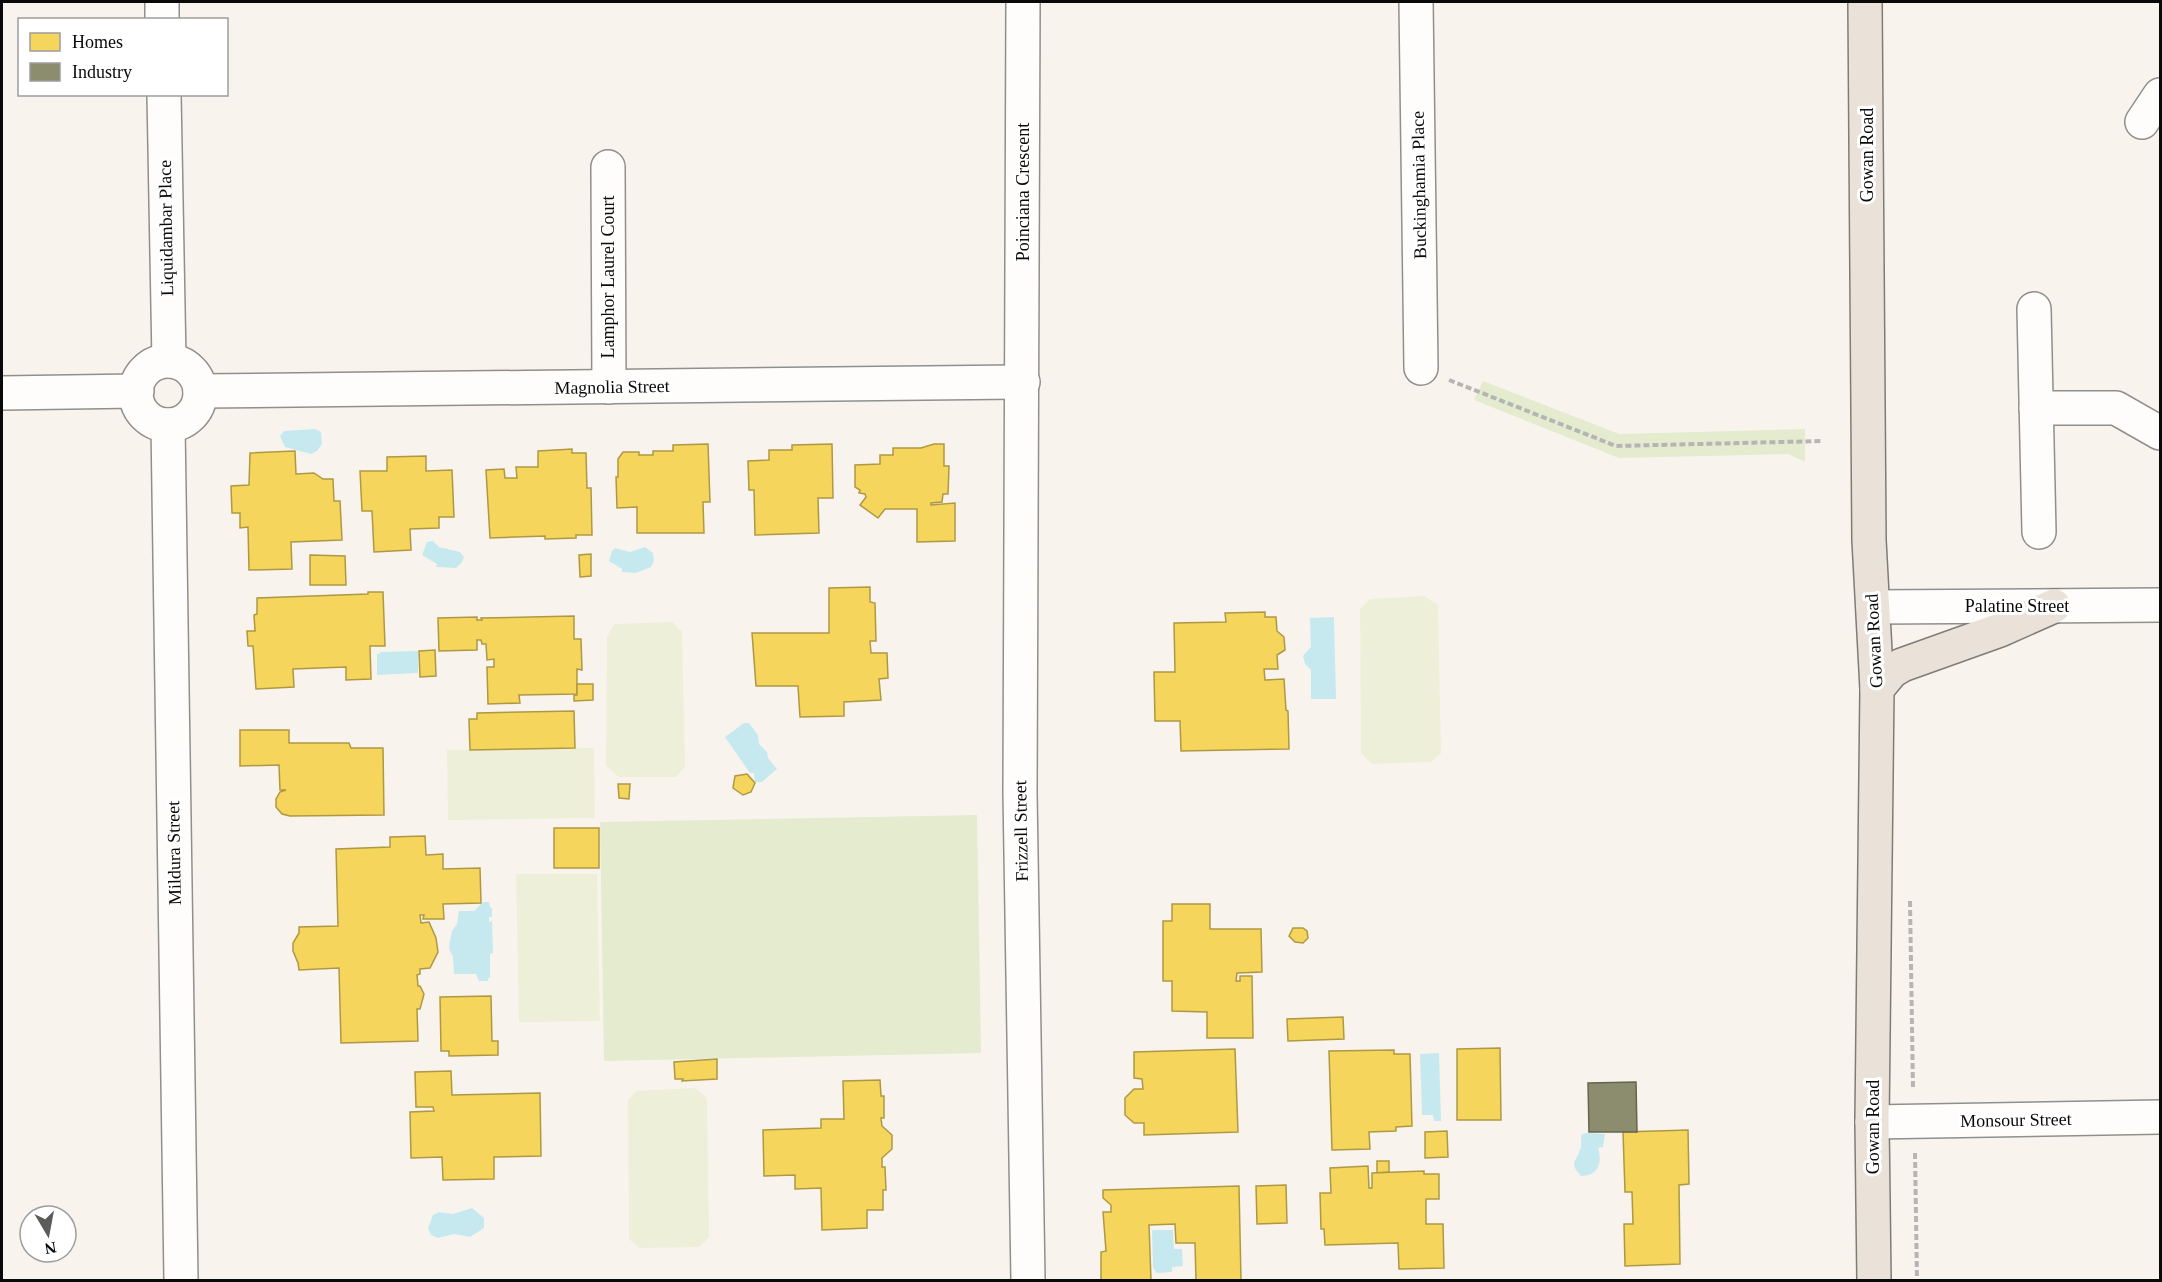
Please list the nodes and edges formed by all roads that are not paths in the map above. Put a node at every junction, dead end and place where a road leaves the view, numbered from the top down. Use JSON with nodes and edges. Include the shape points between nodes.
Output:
{"nodes":[{"id":1,"x":162,"y":2,"type":"edge"},
{"id":2,"x":1023,"y":2,"type":"edge"},
{"id":3,"x":1416,"y":2,"type":"edge"},
{"id":4,"x":1864,"y":2,"type":"edge"},
{"id":5,"x":162,"y":18,"type":"edge"},
{"id":6,"x":2160,"y":95,"type":"edge"},
{"id":7,"x":164,"y":96,"type":"edge"},
{"id":8,"x":2142,"y":122,"type":"dead end"},
{"id":9,"x":608,"y":167,"type":"dead end"},
{"id":10,"x":2034,"y":309,"type":"dead end"},
{"id":11,"x":169,"y":361,"type":"junction"},
{"id":12,"x":1421,"y":369,"type":"road end"},
{"id":13,"x":1023,"y":382,"type":"junction"},
{"id":14,"x":609,"y":387,"type":"junction"},
{"id":15,"x":136,"y":391,"type":"junction"},
{"id":16,"x":200,"y":391,"type":"junction"},
{"id":17,"x":2,"y":393,"type":"edge"},
{"id":18,"x":2036,"y":408,"type":"junction"},
{"id":19,"x":168,"y":425,"type":"junction"},
{"id":20,"x":2160,"y":433,"type":"edge"},
{"id":21,"x":2040,"y":532,"type":"dead end"},
{"id":22,"x":2160,"y":605,"type":"edge"},
{"id":23,"x":2054,"y":606,"type":"junction"},
{"id":24,"x":1873,"y":607,"type":"junction"},
{"id":25,"x":1877,"y":689,"type":"junction"},
{"id":26,"x":2160,"y":1117,"type":"edge"},
{"id":27,"x":1872,"y":1122,"type":"junction"},
{"id":28,"x":181,"y":1281,"type":"edge"},
{"id":29,"x":1028,"y":1281,"type":"edge"},
{"id":30,"x":1874,"y":1281,"type":"edge"}],
"edges":[{"from":1,"to":5,"type":"street"},
{"from":2,"to":13,"type":"street","name":"Poinciana Crescent"},
{"from":3,"to":12,"type":"street","name":"Buckinghamia Place"},
{"from":4,"to":24,"type":"main road","name":"Gowan Road","via":[[1869,540]]},
{"from":6,"to":8,"type":"street"},
{"from":7,"to":11,"type":"street","name":"Liquidambar Place"},
{"from":9,"to":14,"type":"street","name":"Lamphor Laurel Court"},
{"from":10,"to":18,"type":"street"},
{"from":11,"to":15,"type":"street","via":[[159,362],[143,373]]},
{"from":11,"to":16,"type":"street","via":[[194,373]]},
{"from":13,"to":14,"type":"street","name":"Magnolia Street"},
{"from":13,"to":29,"type":"street","name":"Frizzell Street","via":[[1020,793]]},
{"from":14,"to":16,"type":"street","name":"Magnolia Street"},
{"from":15,"to":17,"type":"street"},
{"from":15,"to":19,"type":"street","via":[[137,401],[149,418]]},
{"from":16,"to":19,"type":"street","via":[[199,401],[188,418]]},
{"from":18,"to":20,"type":"street","via":[[2116,408]]},
{"from":18,"to":21,"type":"street"},
{"from":19,"to":28,"type":"street","name":"Mildura Street"},
{"from":22,"to":23,"type":"street","name":"Palatine Street"},
{"from":23,"to":24,"type":"street","name":"Palatine Street"},
{"from":23,"to":25,"type":"main road","via":[[1902,665]]},
{"from":24,"to":25,"type":"main road","name":"Gowan Road"},
{"from":25,"to":27,"type":"main road","name":"Gowan Road"},
{"from":26,"to":27,"type":"street","name":"Monsour Street"},
{"from":27,"to":30,"type":"main road","name":"Gowan Road"}]}
